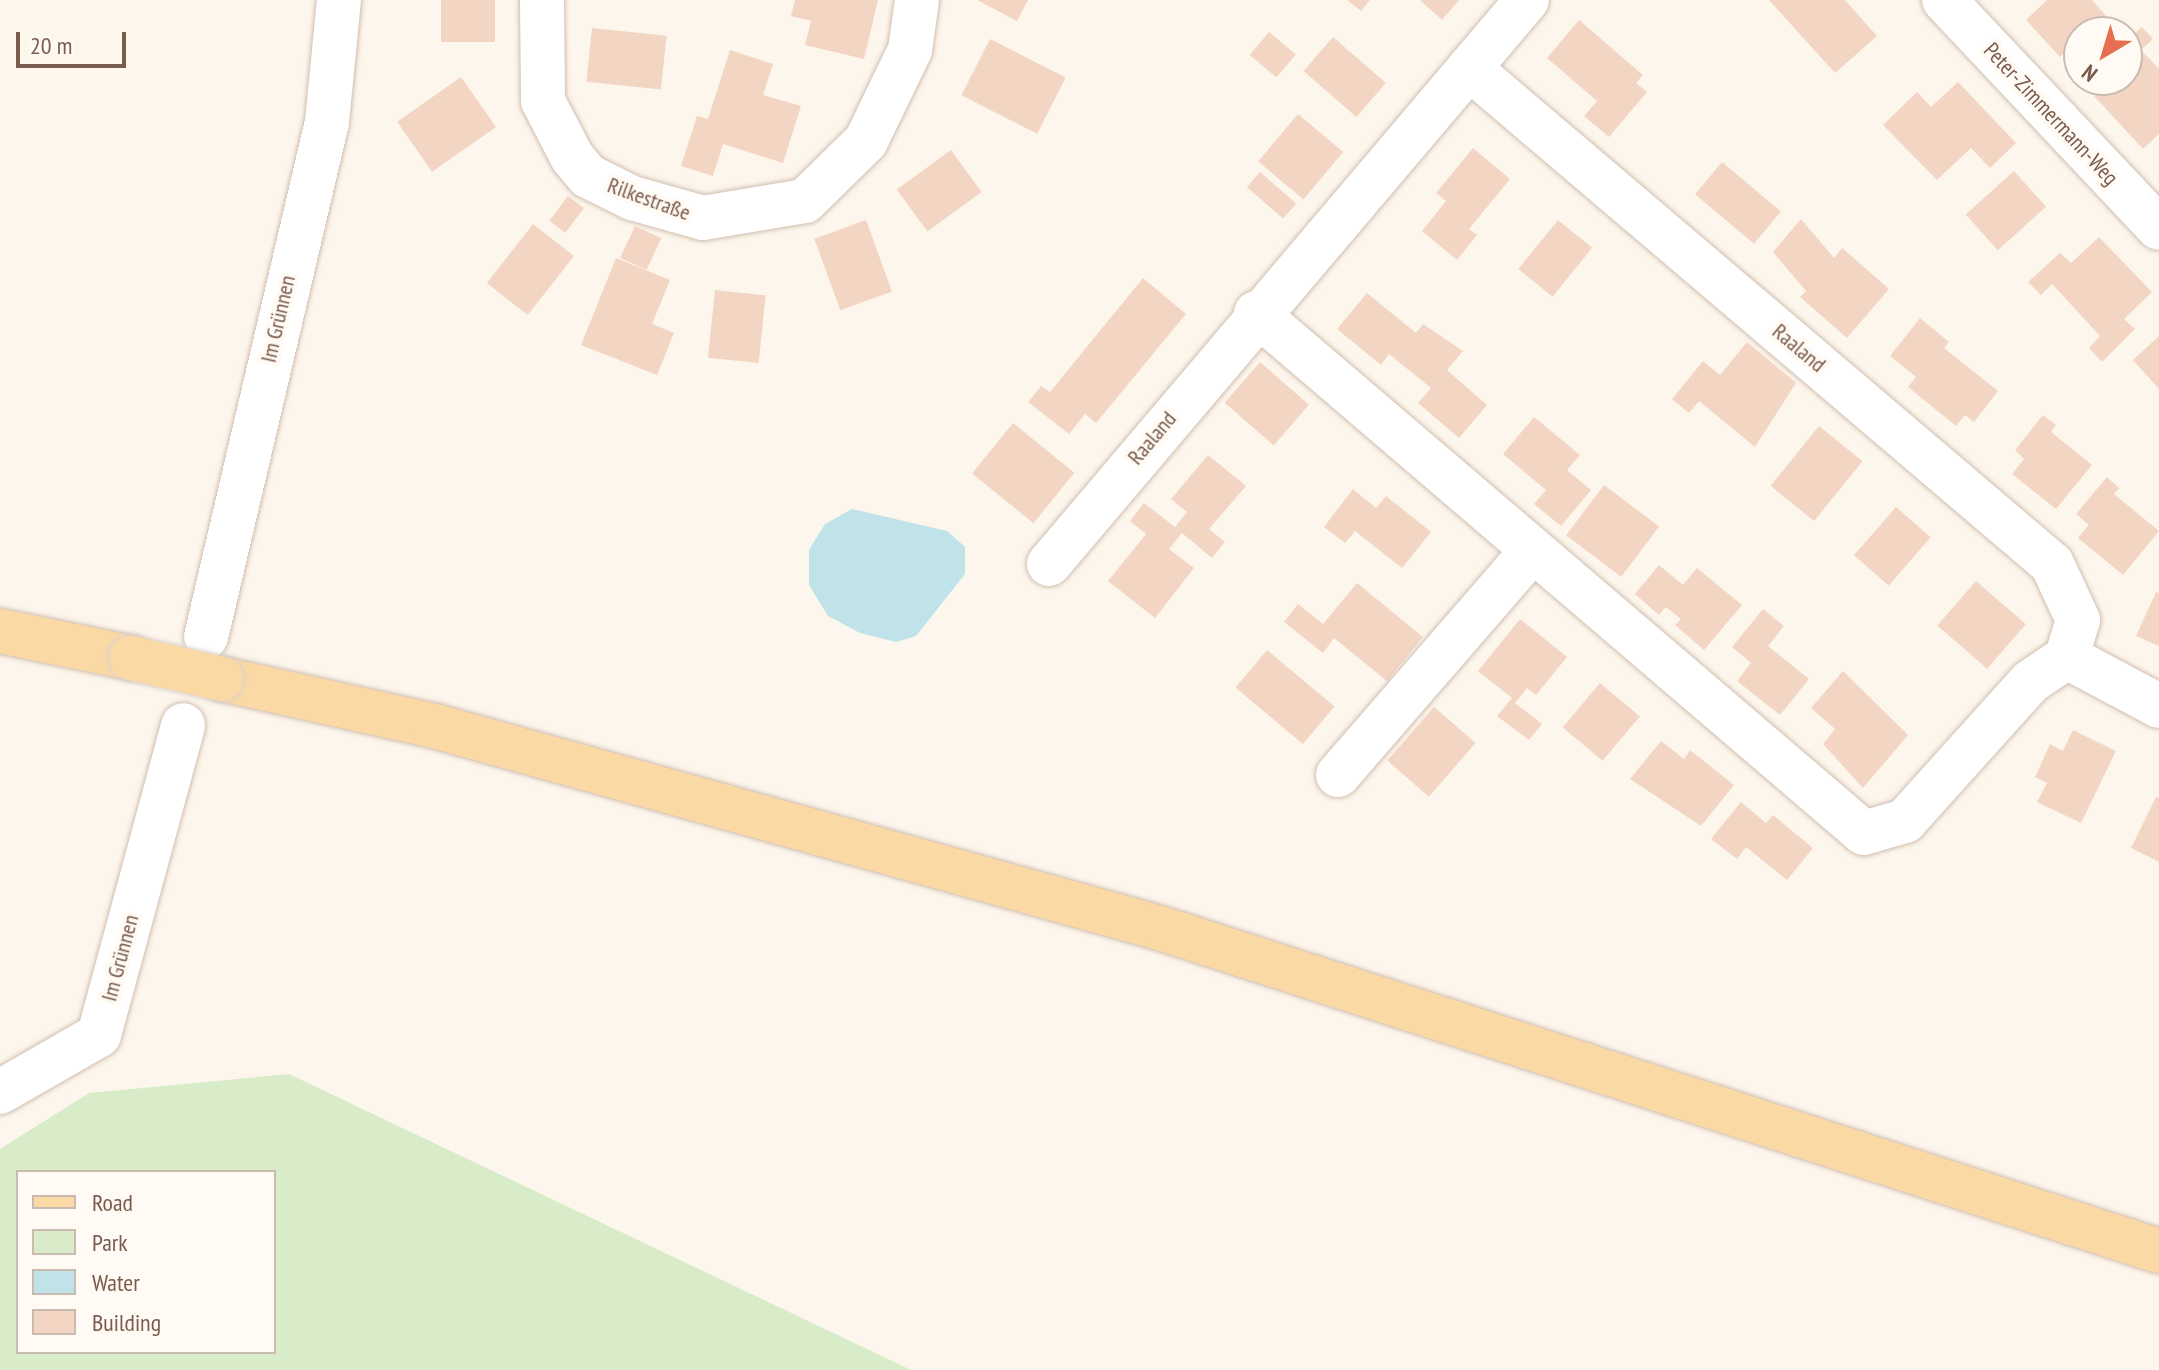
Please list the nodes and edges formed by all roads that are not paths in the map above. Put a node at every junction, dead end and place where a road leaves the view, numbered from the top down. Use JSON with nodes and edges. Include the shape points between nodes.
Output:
{"nodes":[{"id":1,"x":339,"y":0,"type":"edge"},
{"id":2,"x":542,"y":0,"type":"edge"},
{"id":3,"x":917,"y":0,"type":"edge"},
{"id":4,"x":1527,"y":0,"type":"edge"},
{"id":5,"x":1944,"y":0,"type":"edge"},
{"id":6,"x":1469,"y":68,"type":"junction"},
{"id":7,"x":2159,"y":228,"type":"edge"},
{"id":8,"x":1256,"y":313,"type":"junction"},
{"id":9,"x":1530,"y":553,"type":"junction"},
{"id":10,"x":1049,"y":564,"type":"dead end"},
{"id":11,"x":0,"y":631,"type":"edge"},
{"id":12,"x":206,"y":637,"type":"dead end"},
{"id":13,"x":2067,"y":657,"type":"junction"},
{"id":14,"x":2159,"y":706,"type":"edge"},
{"id":15,"x":183,"y":725,"type":"dead end"},
{"id":16,"x":1338,"y":775,"type":"dead end"},
{"id":17,"x":0,"y":1092,"type":"edge"},
{"id":18,"x":2159,"y":1251,"type":"edge"}],
"edges":[{"from":1,"to":12,"type":"street","name":"Im Grünnen","via":[[327,122]]},
{"from":2,"to":3,"type":"street","name":"Rilkestraße","via":[[543,101],[572,157],[588,176],[632,198],[703,218],[805,201],[866,141],[910,50]]},
{"from":4,"to":6,"type":"street","name":"Raaland"},
{"from":5,"to":7,"type":"street","name":"Peter-Zimmermann-Weg"},
{"from":6,"to":8,"type":"street","name":"Raaland"},
{"from":6,"to":13,"type":"street","name":"Raaland","via":[[2052,564],[2078,620]]},
{"from":8,"to":9,"type":"street"},
{"from":8,"to":10,"type":"street","name":"Raaland"},
{"from":9,"to":13,"type":"street","via":[[1864,833],[1905,821],[2030,682]]},
{"from":9,"to":16,"type":"street"},
{"from":11,"to":18,"type":"main road","bridge":true,"via":[[438,727],[1160,928]]},
{"from":13,"to":14,"type":"street"},
{"from":15,"to":17,"type":"street","name":"Im Grünnen","via":[[99,1035]]}]}
